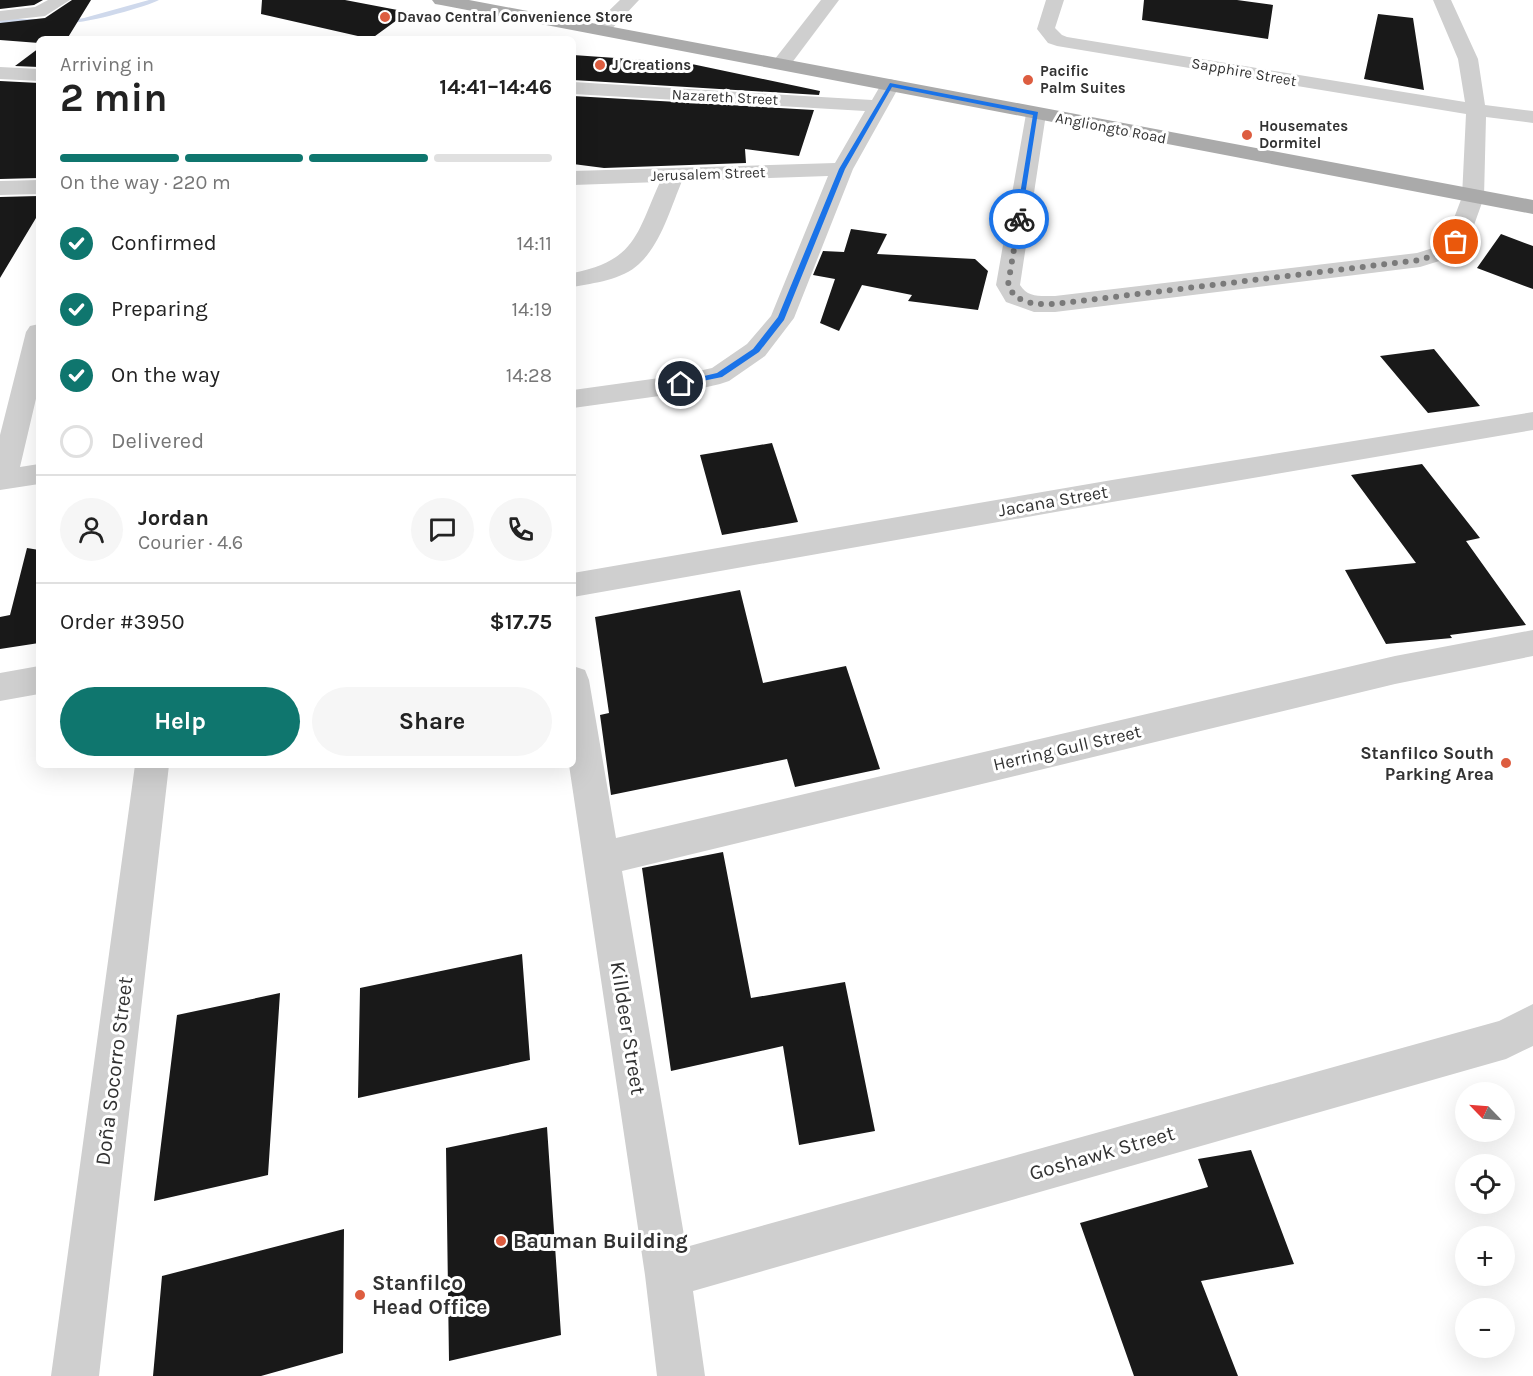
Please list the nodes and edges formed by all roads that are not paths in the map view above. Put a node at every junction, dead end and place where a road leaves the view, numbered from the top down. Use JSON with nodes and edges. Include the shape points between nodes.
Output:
{"nodes":[{"id":1,"x":61,"y":0,"type":"edge"},
{"id":2,"x":441,"y":0,"type":"edge"},
{"id":3,"x":630,"y":0,"type":"edge"},
{"id":4,"x":830,"y":0,"type":"edge"},
{"id":5,"x":1055,"y":0,"type":"edge"},
{"id":6,"x":1439,"y":1,"type":"edge"},
{"id":7,"x":0,"y":16,"type":"edge"},
{"id":8,"x":600,"y":30,"type":"junction"},
{"id":9,"x":781,"y":64,"type":"junction"},
{"id":10,"x":0,"y":73,"type":"edge"},
{"id":11,"x":36,"y":75,"type":"edge"},
{"id":12,"x":890,"y":85,"type":"junction"},
{"id":13,"x":576,"y":88,"type":"edge"},
{"id":14,"x":877,"y":106,"type":"junction"},
{"id":15,"x":1476,"y":110,"type":"junction"},
{"id":16,"x":1036,"y":114,"type":"junction"},
{"id":17,"x":1533,"y":117,"type":"edge"},
{"id":18,"x":842,"y":169,"type":"junction"},
{"id":19,"x":673,"y":176,"type":"junction"},
{"id":20,"x":576,"y":178,"type":"edge"},
{"id":21,"x":36,"y":187,"type":"edge"},
{"id":22,"x":0,"y":188,"type":"edge"},
{"id":23,"x":1473,"y":197,"type":"junction"},
{"id":24,"x":1533,"y":207,"type":"edge"},
{"id":25,"x":576,"y":279,"type":"edge"},
{"id":26,"x":36,"y":344,"type":"edge"},
{"id":27,"x":576,"y":399,"type":"edge"},
{"id":28,"x":1533,"y":421,"type":"edge"},
{"id":29,"x":36,"y":474,"type":"edge"},
{"id":30,"x":1,"y":479,"type":"edge"},
{"id":31,"x":576,"y":584,"type":"edge"},
{"id":32,"x":1533,"y":643,"type":"edge"},
{"id":33,"x":36,"y":681,"type":"edge"},
{"id":34,"x":0,"y":687,"type":"edge"},
{"id":35,"x":576,"y":699,"type":"edge"},
{"id":36,"x":152,"y":768,"type":"edge"},
{"id":37,"x":602,"y":859,"type":"junction"},
{"id":38,"x":1533,"y":1024,"type":"edge"},
{"id":39,"x":668,"y":1275,"type":"junction"},
{"id":40,"x":75,"y":1376,"type":"edge"},
{"id":41,"x":681,"y":1376,"type":"edge"}],
"edges":[{"from":1,"to":7,"type":"street","via":[[39,12]]},
{"from":2,"to":8,"type":"main road","name":"Angliongto Road"},
{"from":3,"to":8,"type":"street"},
{"from":4,"to":9,"type":"street"},
{"from":5,"to":15,"type":"street","name":"Sapphire Street","via":[[1046,29],[1064,42]]},
{"from":6,"to":15,"type":"street","via":[[1468,59]]},
{"from":8,"to":9,"type":"main road","name":"Angliongto Road"},
{"from":9,"to":12,"type":"main road","name":"Angliongto Road"},
{"from":10,"to":11,"type":"street"},
{"from":12,"to":14,"type":"street"},
{"from":12,"to":16,"type":"main road","name":"Angliongto Road"},
{"from":13,"to":14,"type":"street","name":"Nazareth Street"},
{"from":14,"to":18,"type":"street"},
{"from":15,"to":17,"type":"street"},
{"from":15,"to":23,"type":"street"},
{"from":16,"to":23,"type":"main road","name":"Angliongto Road"},
{"from":16,"to":23,"type":"street","via":[[1008,285],[1015,297],[1034,304],[1420,260],[1441,253],[1456,242]]},
{"from":18,"to":19,"type":"street","name":"Jerusalem Street"},
{"from":18,"to":27,"type":"street","via":[[782,318],[756,350],[720,375]]},
{"from":19,"to":20,"type":"street","name":"Jerusalem Street"},
{"from":19,"to":25,"type":"street","via":[[632,258],[608,272]]},
{"from":21,"to":22,"type":"street"},
{"from":23,"to":24,"type":"main road","name":"Angliongto Road"},
{"from":26,"to":30,"type":"street"},
{"from":28,"to":31,"type":"street","name":"Jacana Street"},
{"from":29,"to":30,"type":"street"},
{"from":32,"to":37,"type":"street","name":"Herring Gull Street","via":[[1474,668],[1384,673]]},
{"from":33,"to":34,"type":"street"},
{"from":35,"to":37,"type":"street","name":"Killdeer Street"},
{"from":36,"to":40,"type":"street","name":"Doña Socorro Street"},
{"from":37,"to":39,"type":"street","name":"Killdeer Street"},
{"from":38,"to":39,"type":"street","name":"Goshawk Street","via":[[1506,1039]]},
{"from":39,"to":41,"type":"street","name":"Killdeer Street"}]}
